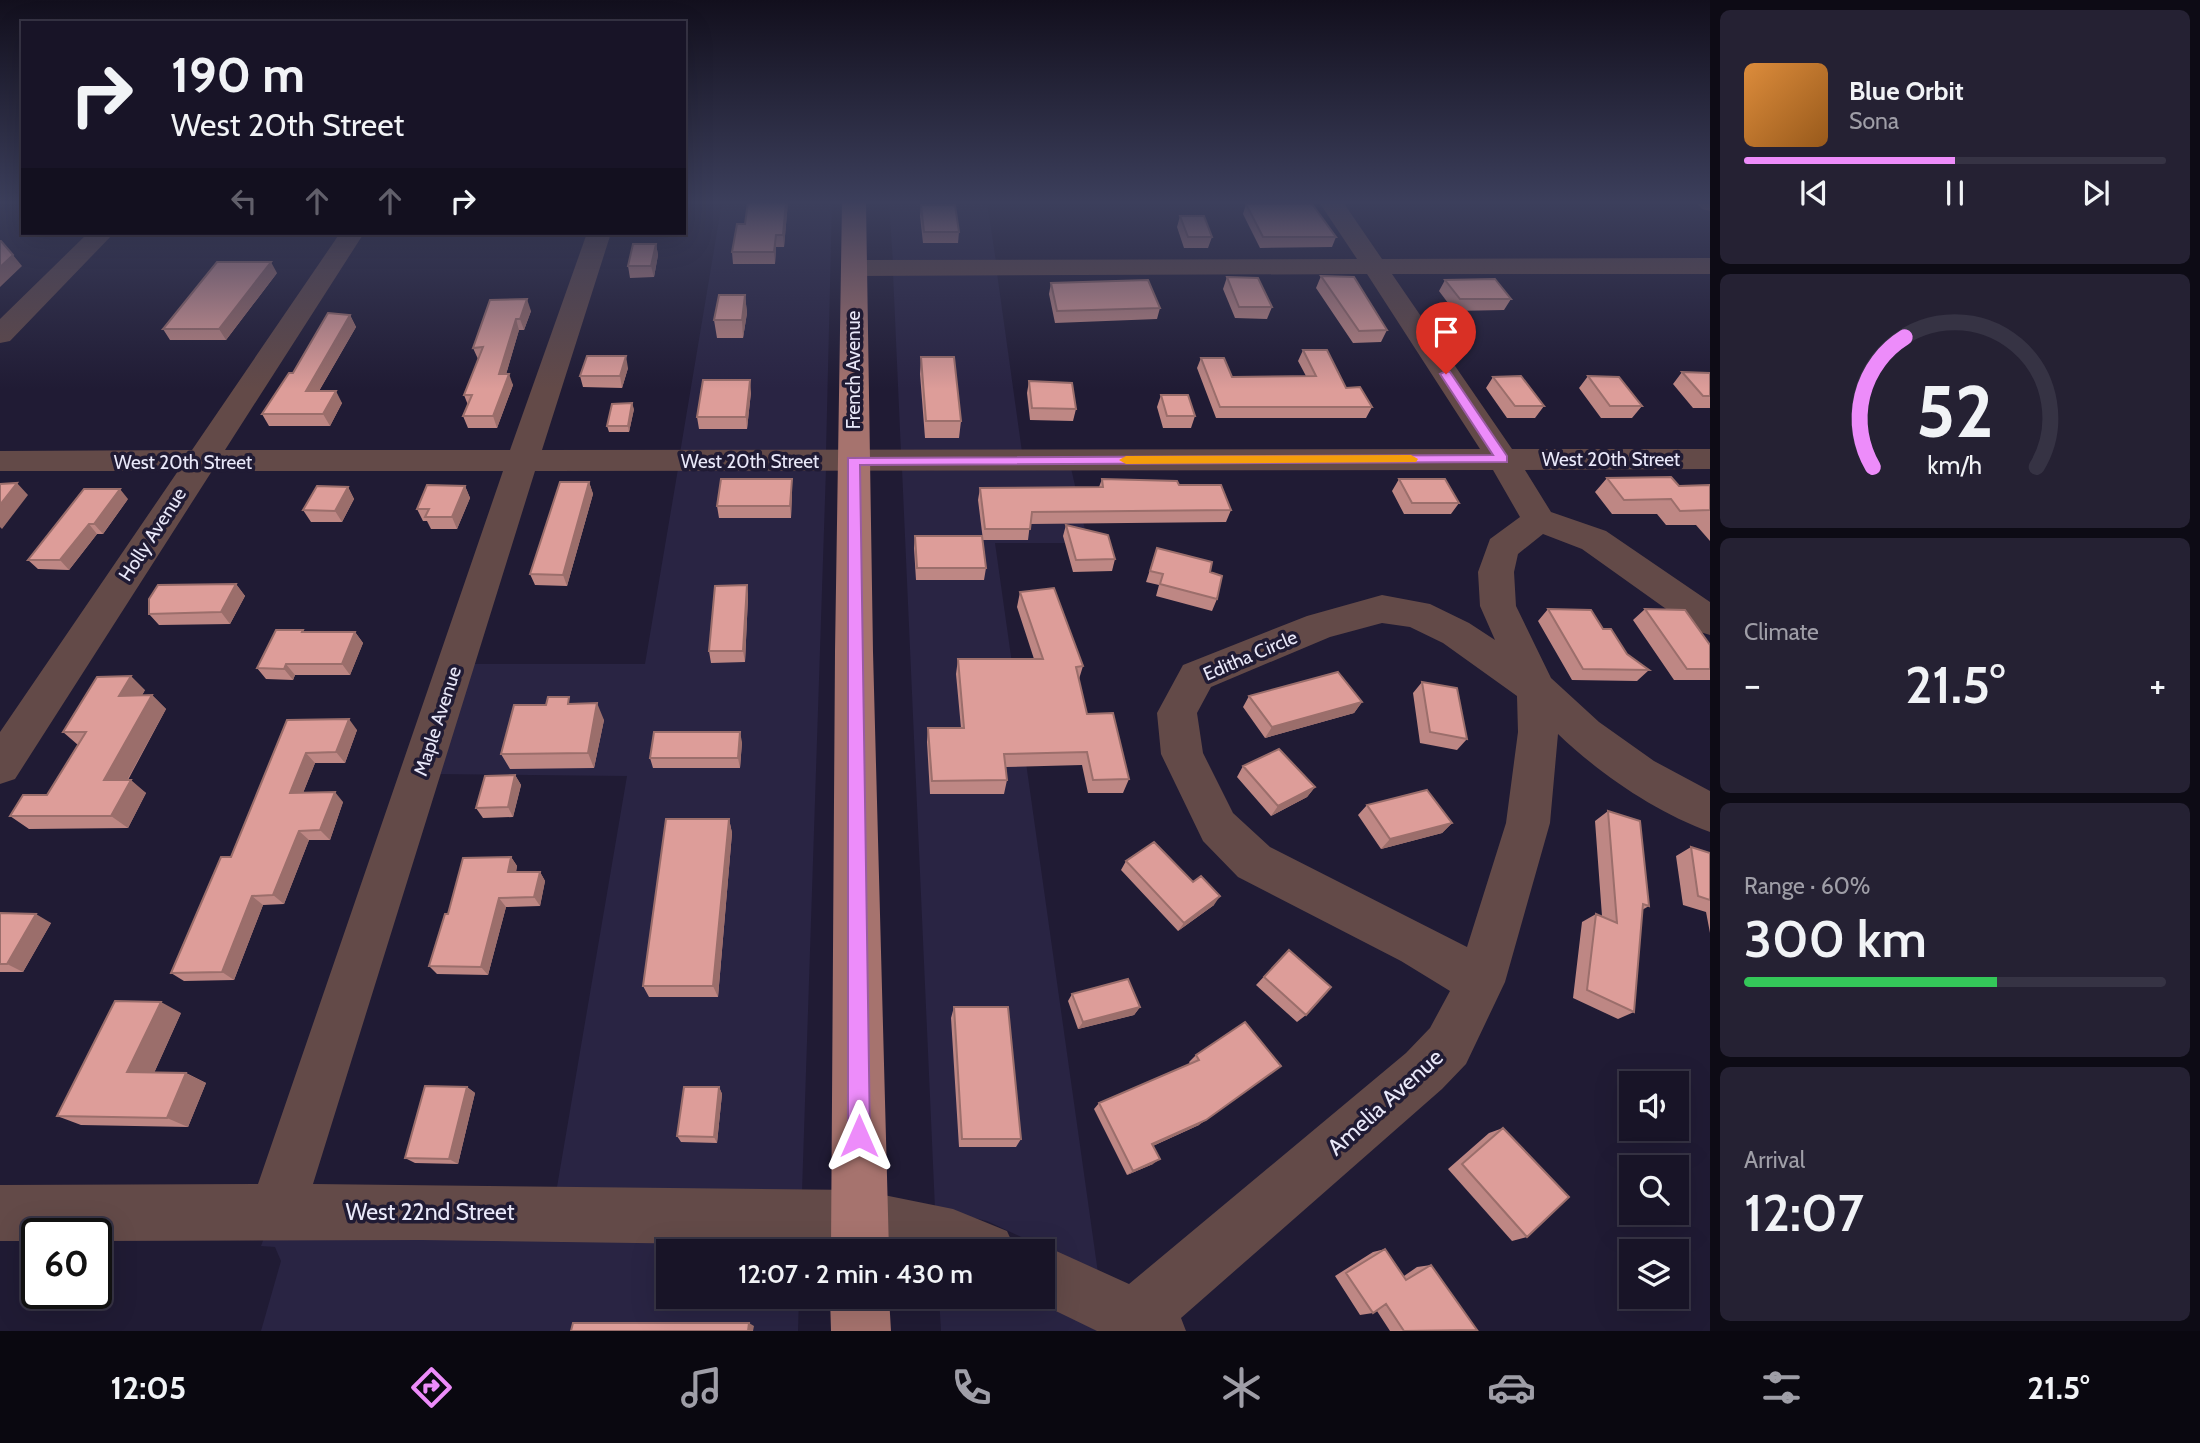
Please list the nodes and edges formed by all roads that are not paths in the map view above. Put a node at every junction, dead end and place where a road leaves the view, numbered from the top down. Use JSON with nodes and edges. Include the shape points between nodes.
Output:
{"nodes":[{"id":1,"x":71,"y":264,"type":"edge"},
{"id":2,"x":331,"y":264,"type":"edge"},
{"id":3,"x":589,"y":264,"type":"edge"},
{"id":4,"x":854,"y":264,"type":"edge"},
{"id":5,"x":1372,"y":264,"type":"edge"},
{"id":6,"x":1710,"y":266,"type":"edge"},
{"id":7,"x":1374,"y":267,"type":"junction"},
{"id":8,"x":854,"y":268,"type":"junction"},
{"id":9,"x":0,"y":335,"type":"edge"},
{"id":10,"x":1503,"y":459,"type":"junction"},
{"id":11,"x":1710,"y":459,"type":"edge"},
{"id":12,"x":0,"y":461,"type":"edge"},
{"id":13,"x":853,"y":461,"type":"junction"},
{"id":14,"x":200,"y":462,"type":"junction"},
{"id":15,"x":522,"y":462,"type":"junction"},
{"id":16,"x":1539,"y":520,"type":"junction"},
{"id":17,"x":1710,"y":621,"type":"edge"},
{"id":18,"x":1537,"y":689,"type":"junction"},
{"id":19,"x":0,"y":766,"type":"edge"},
{"id":20,"x":1710,"y":813,"type":"edge"},
{"id":21,"x":1481,"y":982,"type":"junction"},
{"id":22,"x":277,"y":1211,"type":"junction"},
{"id":23,"x":0,"y":1213,"type":"edge"},
{"id":24,"x":859,"y":1234,"type":"edge"},
{"id":25,"x":956,"y":1239,"type":"edge"},
{"id":26,"x":1055,"y":1280,"type":"edge"},
{"id":27,"x":860,"y":1309,"type":"edge"},
{"id":28,"x":1145,"y":1324,"type":"edge"},
{"id":29,"x":860,"y":1331,"type":"edge"}],
"edges":[{"from":1,"to":9,"type":"street"},
{"from":2,"to":14,"type":"street","name":"Holly Avenue"},
{"from":3,"to":15,"type":"street","name":"Maple Avenue"},
{"from":4,"to":8,"type":"main road","name":"French Avenue"},
{"from":5,"to":7,"type":"street"},
{"from":6,"to":7,"type":"street"},
{"from":7,"to":8,"type":"street"},
{"from":7,"to":10,"type":"street"},
{"from":8,"to":13,"type":"main road","name":"French Avenue"},
{"from":10,"to":11,"type":"street","name":"West 20th Street"},
{"from":10,"to":13,"type":"street","name":"West 20th Street"},
{"from":10,"to":16,"type":"street"},
{"from":12,"to":14,"type":"street","name":"West 20th Street"},
{"from":13,"to":15,"type":"street","name":"West 20th Street"},
{"from":13,"to":24,"type":"main road","name":"French Avenue"},
{"from":14,"to":15,"type":"street","name":"West 20th Street"},
{"from":14,"to":19,"type":"street","name":"Holly Avenue"},
{"from":15,"to":22,"type":"street","name":"Maple Avenue"},
{"from":16,"to":17,"type":"street","via":[[1594,540]]},
{"from":16,"to":18,"type":"street","via":[[1502,548],[1496,572],[1498,606]]},
{"from":18,"to":20,"type":"street","via":[[1585,734],[1639,774]]},
{"from":18,"to":21,"type":"street","name":"Amelia Avenue","via":[[1538,732],[1528,824]]},
{"from":18,"to":21,"type":"street","name":"Editha Circle","via":[[1456,633],[1417,614],[1381,609],[1320,626],[1197,676],[1177,713],[1182,754],[1217,827],[1254,862]]},
{"from":21,"to":28,"type":"street","name":"Amelia Avenue","via":[[1448,1046],[1424,1071]]},
{"from":22,"to":23,"type":"street","name":"West 22nd Street"},
{"from":22,"to":24,"type":"street","name":"West 22nd Street"},
{"from":24,"to":25,"type":"street","name":"West 22nd Street"},
{"from":26,"to":28,"type":"street"},
{"from":27,"to":29,"type":"main road"}]}
